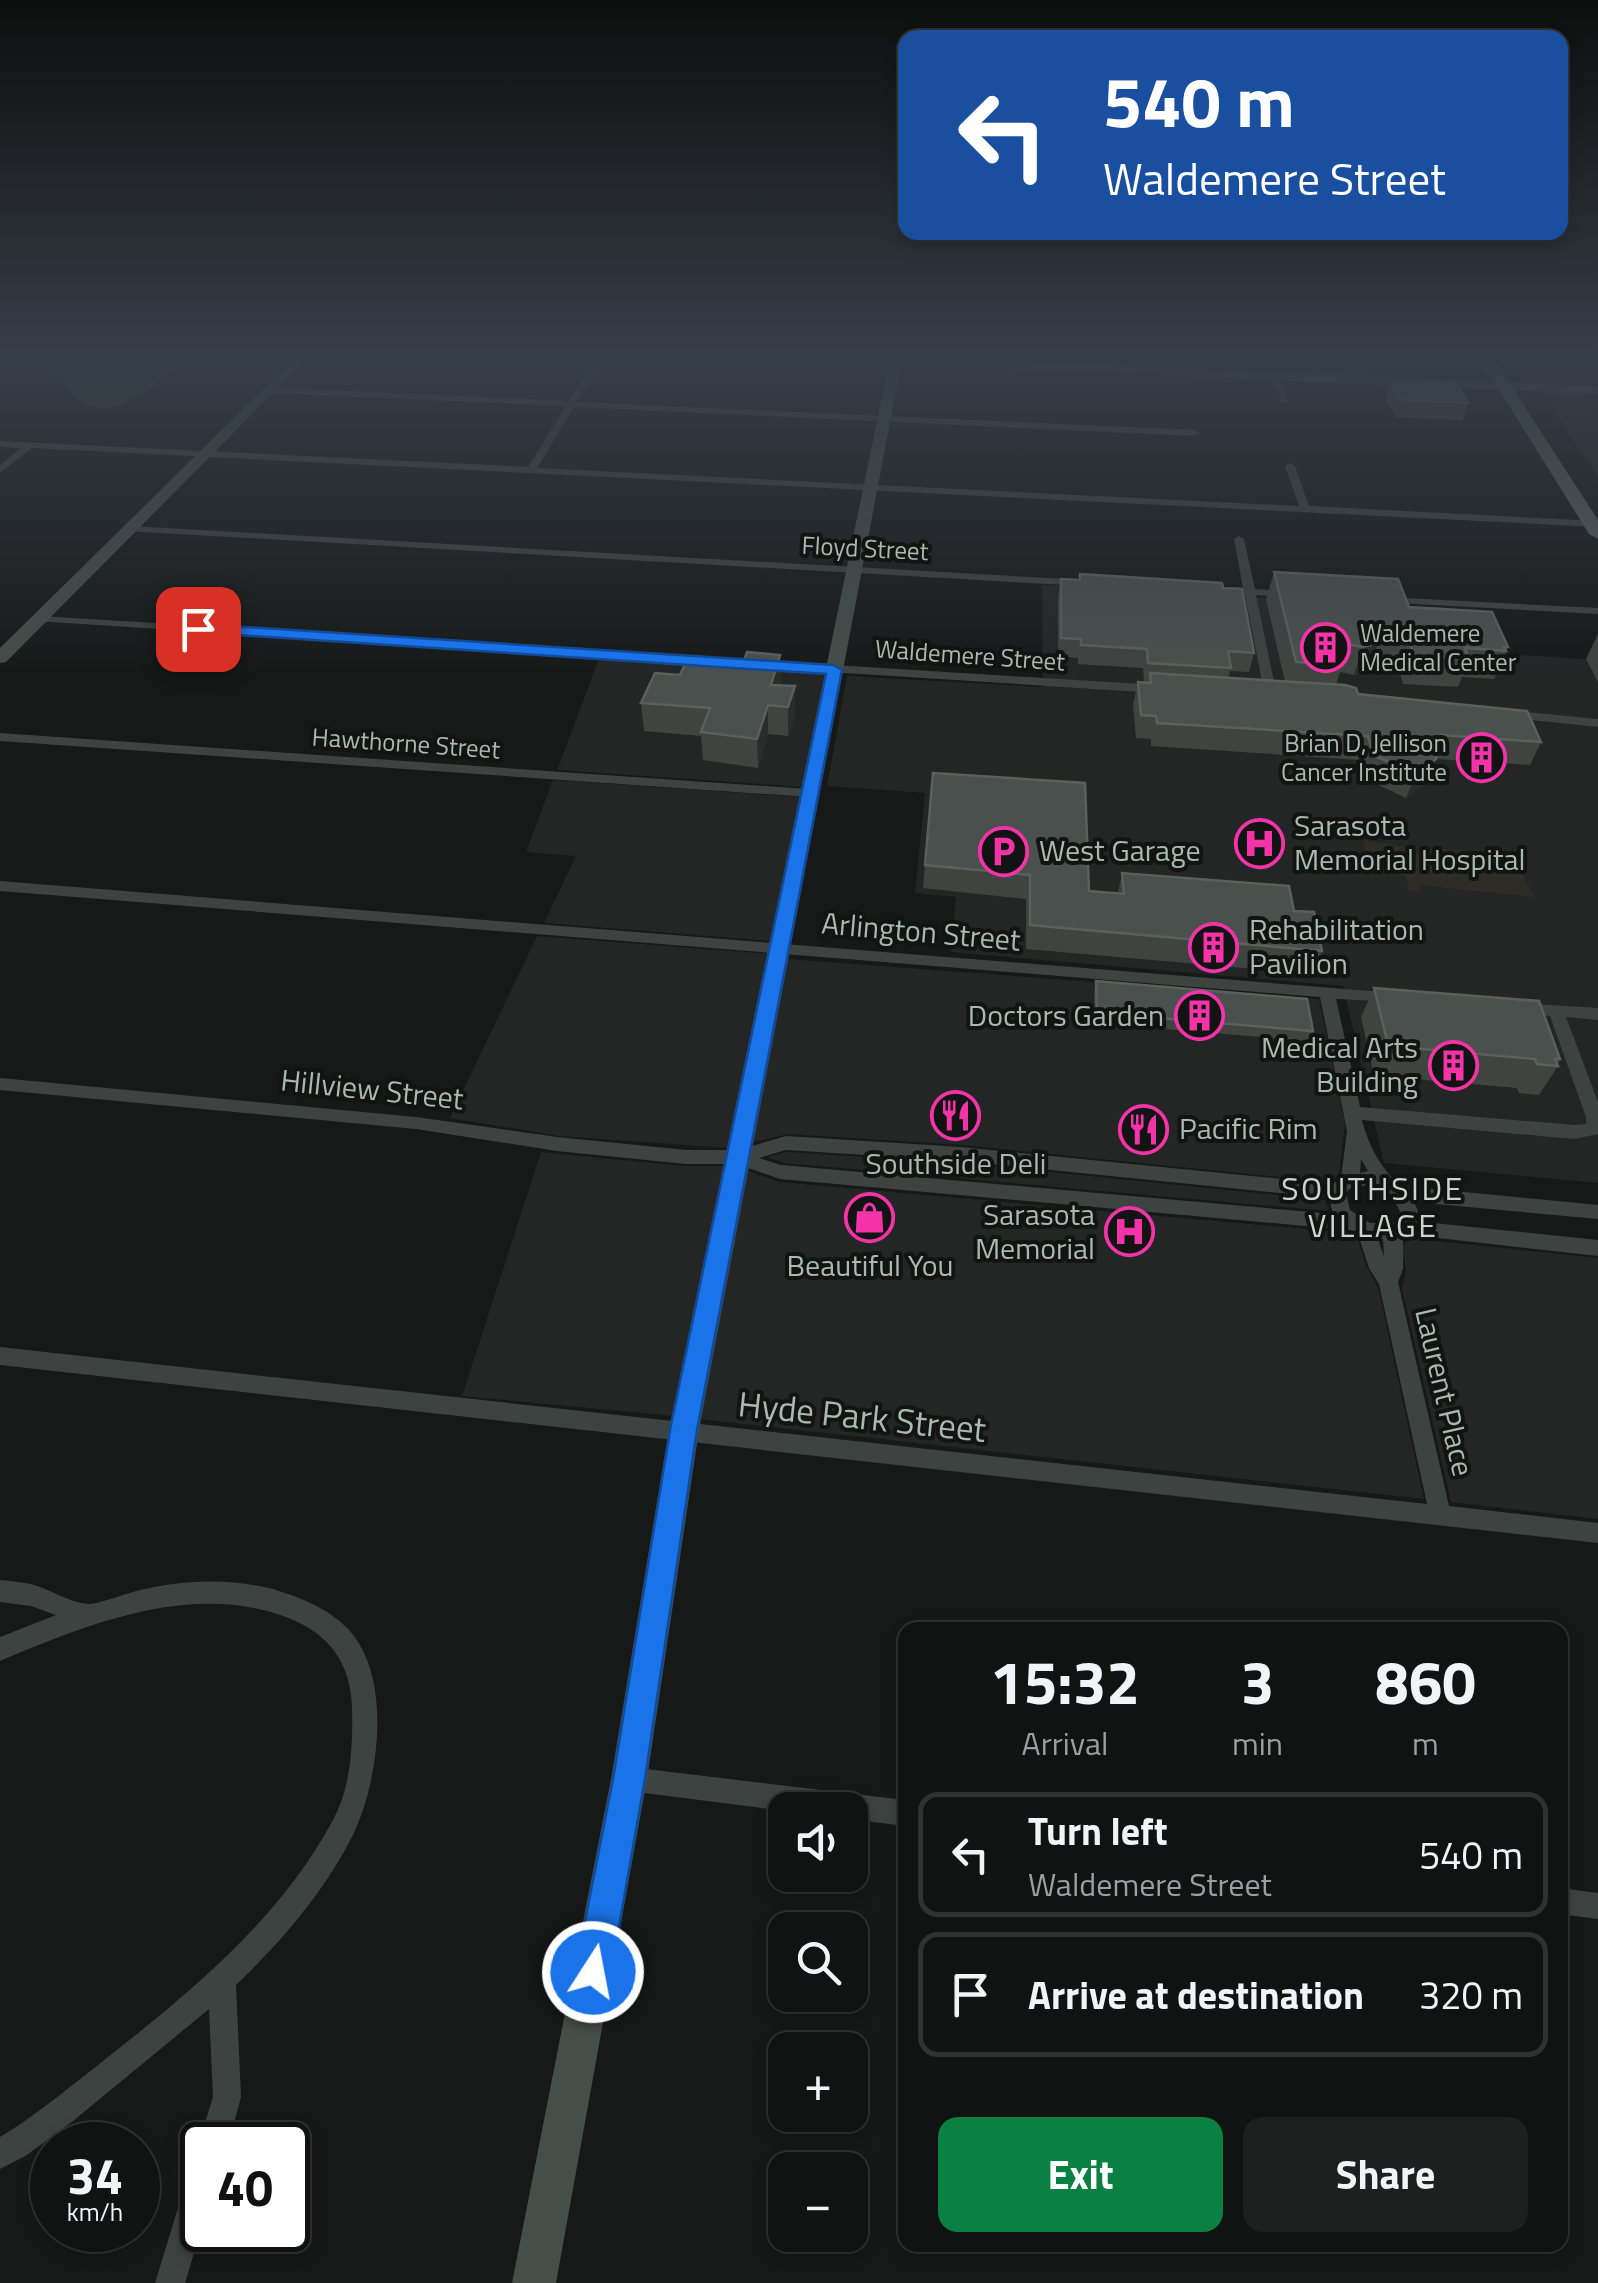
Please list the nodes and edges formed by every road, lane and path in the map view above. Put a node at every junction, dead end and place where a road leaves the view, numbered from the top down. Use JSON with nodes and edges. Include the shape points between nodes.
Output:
{"nodes":[{"id":1,"x":196,"y":463,"type":"edge"},
{"id":2,"x":379,"y":463,"type":"edge"},
{"id":3,"x":536,"y":463,"type":"edge"},
{"id":4,"x":876,"y":463,"type":"edge"},
{"id":5,"x":1554,"y":463,"type":"edge"},
{"id":6,"x":1290,"y":466,"type":"dead end"},
{"id":7,"x":531,"y":470,"type":"junction"},
{"id":8,"x":871,"y":488,"type":"junction"},
{"id":9,"x":1305,"y":510,"type":"junction"},
{"id":10,"x":1596,"y":527,"type":"edge"},
{"id":11,"x":130,"y":529,"type":"junction"},
{"id":12,"x":1239,"y":539,"type":"dead end"},
{"id":13,"x":856,"y":570,"type":"junction"},
{"id":14,"x":1107,"y":584,"type":"edge"},
{"id":15,"x":1207,"y":590,"type":"edge"},
{"id":16,"x":1250,"y":592,"type":"junction"},
{"id":17,"x":1305,"y":595,"type":"edge"},
{"id":18,"x":1378,"y":599,"type":"edge"},
{"id":19,"x":1598,"y":611,"type":"edge"},
{"id":20,"x":40,"y":619,"type":"junction"},
{"id":21,"x":0,"y":658,"type":"edge"},
{"id":22,"x":834,"y":670,"type":"junction"},
{"id":23,"x":1177,"y":690,"type":"edge"},
{"id":24,"x":1252,"y":695,"type":"edge"},
{"id":25,"x":1271,"y":696,"type":"junction"},
{"id":26,"x":1289,"y":698,"type":"edge"},
{"id":27,"x":1491,"y":713,"type":"edge"},
{"id":28,"x":1598,"y":723,"type":"edge"},
{"id":29,"x":0,"y":737,"type":"edge"},
{"id":30,"x":809,"y":793,"type":"junction"},
{"id":31,"x":0,"y":886,"type":"edge"},
{"id":32,"x":780,"y":948,"type":"junction"},
{"id":33,"x":1327,"y":992,"type":"junction"},
{"id":34,"x":1422,"y":1000,"type":"edge"},
{"id":35,"x":1498,"y":1006,"type":"edge"},
{"id":36,"x":1556,"y":1011,"type":"junction"},
{"id":37,"x":1598,"y":1014,"type":"edge"},
{"id":38,"x":0,"y":1084,"type":"edge"},
{"id":39,"x":1355,"y":1122,"type":"junction"},
{"id":40,"x":738,"y":1157,"type":"junction"},
{"id":41,"x":1343,"y":1186,"type":"junction"},
{"id":42,"x":1390,"y":1188,"type":"junction"},
{"id":43,"x":1598,"y":1212,"type":"edge"},
{"id":44,"x":1359,"y":1227,"type":"junction"},
{"id":45,"x":1397,"y":1230,"type":"junction"},
{"id":46,"x":1598,"y":1248,"type":"edge"},
{"id":47,"x":1388,"y":1282,"type":"junction"},
{"id":48,"x":0,"y":1356,"type":"edge"},
{"id":49,"x":684,"y":1430,"type":"junction"},
{"id":50,"x":1440,"y":1514,"type":"junction"},
{"id":51,"x":1598,"y":1533,"type":"edge"},
{"id":52,"x":0,"y":1591,"type":"edge"},
{"id":53,"x":86,"y":1614,"type":"junction"},
{"id":54,"x":0,"y":1649,"type":"edge"},
{"id":55,"x":629,"y":1779,"type":"junction"},
{"id":56,"x":898,"y":1812,"type":"edge"},
{"id":57,"x":1568,"y":1902,"type":"edge"},
{"id":58,"x":1598,"y":1906,"type":"edge"},
{"id":59,"x":222,"y":1982,"type":"junction"},
{"id":60,"x":219,"y":2122,"type":"edge"},
{"id":61,"x":0,"y":2154,"type":"edge"},
{"id":62,"x":180,"y":2250,"type":"edge"},
{"id":63,"x":540,"y":2282,"type":"edge"},
{"id":64,"x":170,"y":2283,"type":"edge"}],
"edges":[{"from":1,"to":11,"type":"street"},
{"from":2,"to":7,"type":"street"},
{"from":3,"to":7,"type":"street"},
{"from":4,"to":8,"type":"street"},
{"from":5,"to":10,"type":"main road"},
{"from":6,"to":9,"type":"street"},
{"from":7,"to":8,"type":"street"},
{"from":8,"to":9,"type":"street"},
{"from":8,"to":13,"type":"street"},
{"from":9,"to":10,"type":"street"},
{"from":11,"to":13,"type":"street","name":"Floyd Street"},
{"from":11,"to":20,"type":"street"},
{"from":12,"to":16,"type":"street"},
{"from":13,"to":14,"type":"street","name":"Floyd Street"},
{"from":13,"to":22,"type":"street"},
{"from":15,"to":16,"type":"street"},
{"from":16,"to":17,"type":"street"},
{"from":16,"to":25,"type":"street"},
{"from":18,"to":19,"type":"street"},
{"from":20,"to":21,"type":"street"},
{"from":20,"to":22,"type":"street","name":"Waldemere Street"},
{"from":22,"to":23,"type":"street","name":"Waldemere Street"},
{"from":22,"to":30,"type":"street"},
{"from":24,"to":25,"type":"street"},
{"from":25,"to":26,"type":"street"},
{"from":27,"to":28,"type":"street"},
{"from":29,"to":30,"type":"street","name":"Hawthorne Street"},
{"from":30,"to":32,"type":"street"},
{"from":31,"to":32,"type":"street","name":"Arlington Street"},
{"from":32,"to":33,"type":"street","name":"Arlington Street"},
{"from":32,"to":40,"type":"street"},
{"from":33,"to":34,"type":"street","name":"Arlington Street"},
{"from":33,"to":39,"type":"street","name":"Laurent Place"},
{"from":35,"to":36,"type":"street"},
{"from":36,"to":37,"type":"street"},
{"from":36,"to":39,"type":"street","via":[[1596,1124],[1586,1132]]},
{"from":38,"to":40,"type":"street","name":"Hillview Street"},
{"from":39,"to":41,"type":"street","name":"Laurent Place"},
{"from":39,"to":42,"type":"street","name":"Laurent Place"},
{"from":40,"to":41,"type":"street","name":"Hillview Street","via":[[786,1142]]},
{"from":40,"to":44,"type":"street","name":"Hillview Street","via":[[780,1172]]},
{"from":40,"to":49,"type":"street"},
{"from":41,"to":42,"type":"street","via":[[1367,1178]]},
{"from":41,"to":44,"type":"street","name":"Laurent Place","via":[[1336,1203]]},
{"from":42,"to":43,"type":"street"},
{"from":42,"to":45,"type":"street","name":"Laurent Place","via":[[1409,1211]]},
{"from":44,"to":45,"type":"street"},
{"from":44,"to":47,"type":"street","name":"Laurent Place"},
{"from":45,"to":46,"type":"street"},
{"from":45,"to":47,"type":"street","name":"Laurent Place"},
{"from":47,"to":50,"type":"street","name":"Laurent Place"},
{"from":48,"to":49,"type":"street","name":"Hyde Park Street"},
{"from":49,"to":50,"type":"street","name":"Hyde Park Street"},
{"from":49,"to":55,"type":"street"},
{"from":50,"to":51,"type":"street","name":"Hyde Park Street"},
{"from":52,"to":53,"type":"street"},
{"from":53,"to":54,"type":"street"},
{"from":53,"to":59,"type":"street","via":[[156,1598],[251,1593],[328,1624],[352,1648],[364,1694],[364,1753],[344,1825],[317,1872]]},
{"from":55,"to":56,"type":"street"},
{"from":55,"to":63,"type":"street"},
{"from":57,"to":58,"type":"street"},
{"from":59,"to":60,"type":"street","via":[[226,2097]]},
{"from":59,"to":61,"type":"street"},
{"from":62,"to":64,"type":"street"}]}
